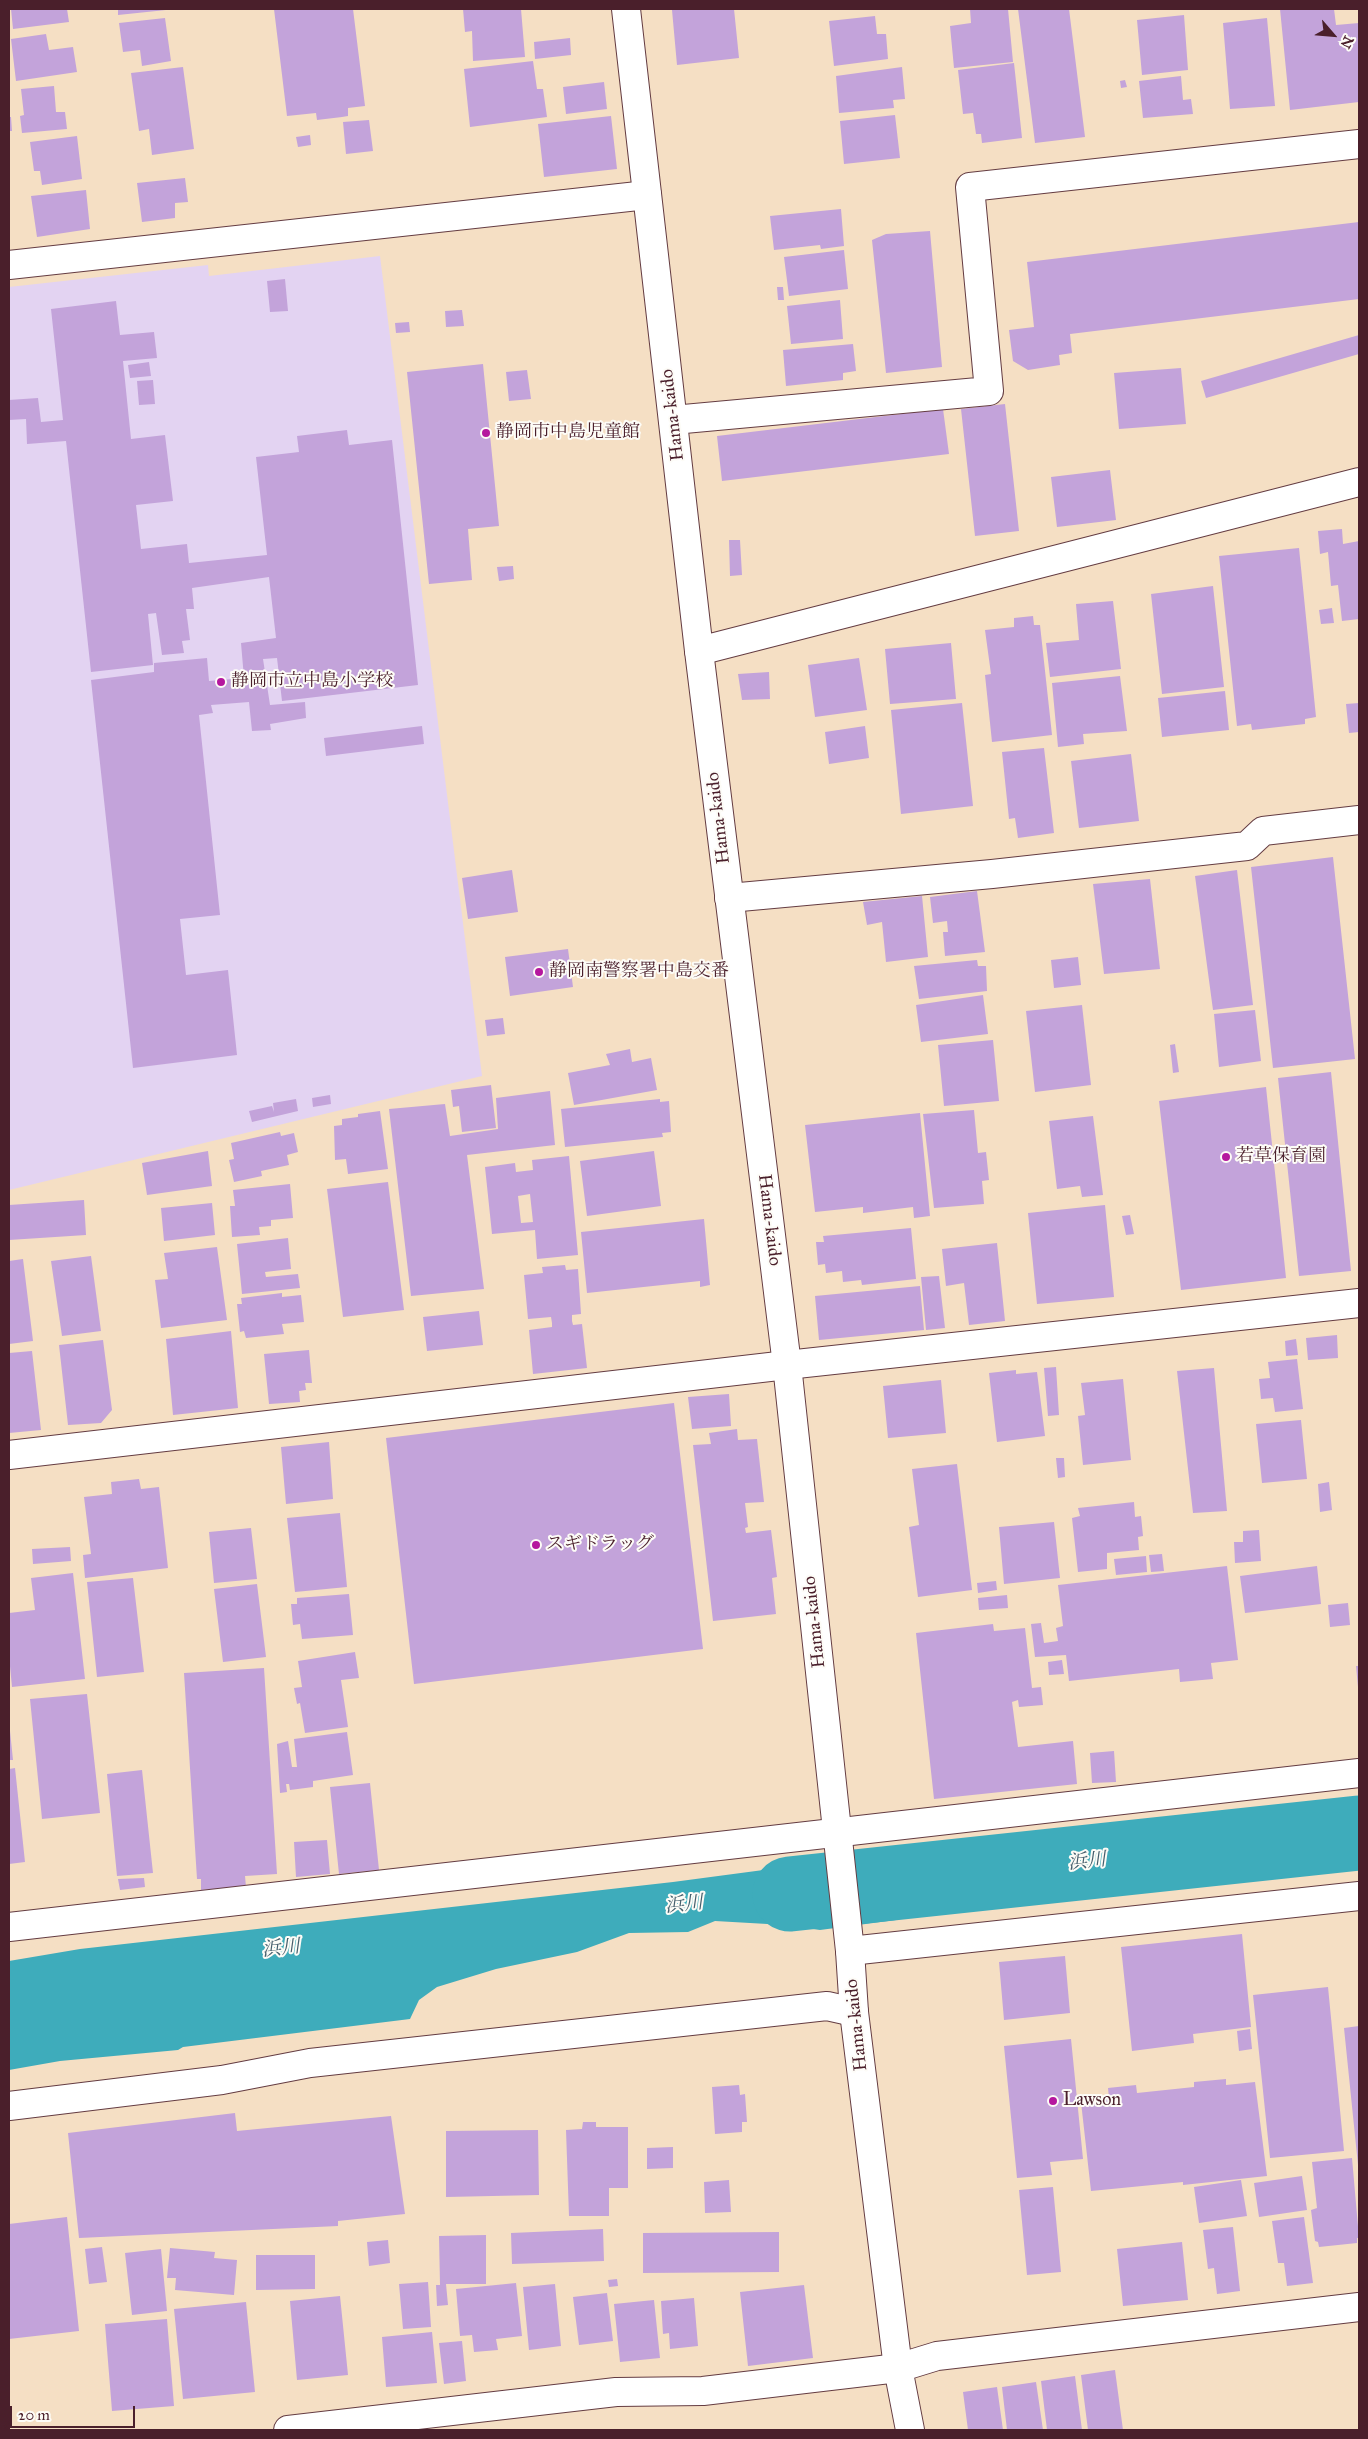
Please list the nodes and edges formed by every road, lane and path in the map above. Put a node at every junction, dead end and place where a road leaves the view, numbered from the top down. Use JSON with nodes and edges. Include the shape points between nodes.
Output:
{"nodes":[{"id":1,"x":626,"y":9,"type":"edge"},
{"id":2,"x":1359,"y":144,"type":"edge"},
{"id":3,"x":647,"y":195,"type":"junction"},
{"id":4,"x":9,"y":265,"type":"edge"},
{"id":5,"x":673,"y":420,"type":"junction"},
{"id":6,"x":1359,"y":482,"type":"edge"},
{"id":7,"x":699,"y":651,"type":"junction"},
{"id":8,"x":1359,"y":820,"type":"edge"},
{"id":9,"x":729,"y":898,"type":"junction"},
{"id":10,"x":1359,"y":1302,"type":"edge"},
{"id":11,"x":787,"y":1365,"type":"junction"},
{"id":12,"x":9,"y":1455,"type":"edge"},
{"id":13,"x":1359,"y":1773,"type":"edge"},
{"id":14,"x":838,"y":1840,"type":"junction"},
{"id":15,"x":1359,"y":1896,"type":"edge"},
{"id":16,"x":9,"y":1927,"type":"edge"},
{"id":17,"x":849,"y":1944,"type":"junction"},
{"id":18,"x":854,"y":2012,"type":"junction"},
{"id":19,"x":9,"y":2106,"type":"edge"},
{"id":20,"x":1359,"y":2307,"type":"edge"},
{"id":21,"x":898,"y":2368,"type":"junction"},
{"id":22,"x":288,"y":2430,"type":"edge"},
{"id":23,"x":910,"y":2430,"type":"edge"}],
"edges":[{"from":1,"to":3,"type":"street","name":"Hama-kaido"},
{"from":2,"to":5,"type":"street","via":[[970,187],[989,391]]},
{"from":3,"to":4,"type":"street"},
{"from":3,"to":5,"type":"street","name":"Hama-kaido"},
{"from":5,"to":7,"type":"street","name":"Hama-kaido"},
{"from":6,"to":7,"type":"street"},
{"from":7,"to":9,"type":"street","name":"Hama-kaido"},
{"from":8,"to":9,"type":"street","via":[[1263,831],[1247,846]]},
{"from":9,"to":11,"type":"street","name":"Hama-kaido"},
{"from":10,"to":11,"type":"street"},
{"from":11,"to":12,"type":"street"},
{"from":11,"to":14,"type":"street","name":"Hama-kaido"},
{"from":13,"to":14,"type":"street"},
{"from":14,"to":16,"type":"street"},
{"from":14,"to":17,"type":"street","name":"Hama-kaido"},
{"from":15,"to":17,"type":"street"},
{"from":17,"to":18,"type":"street","name":"Hama-kaido"},
{"from":18,"to":19,"type":"street","via":[[827,2006],[320,2062],[222,2080]]},
{"from":18,"to":21,"type":"street","name":"Hama-kaido"},
{"from":20,"to":21,"type":"street","via":[[937,2356]]},
{"from":21,"to":22,"type":"street","via":[[704,2391],[616,2392]]},
{"from":21,"to":23,"type":"street","name":"Hama-kaido"}]}
